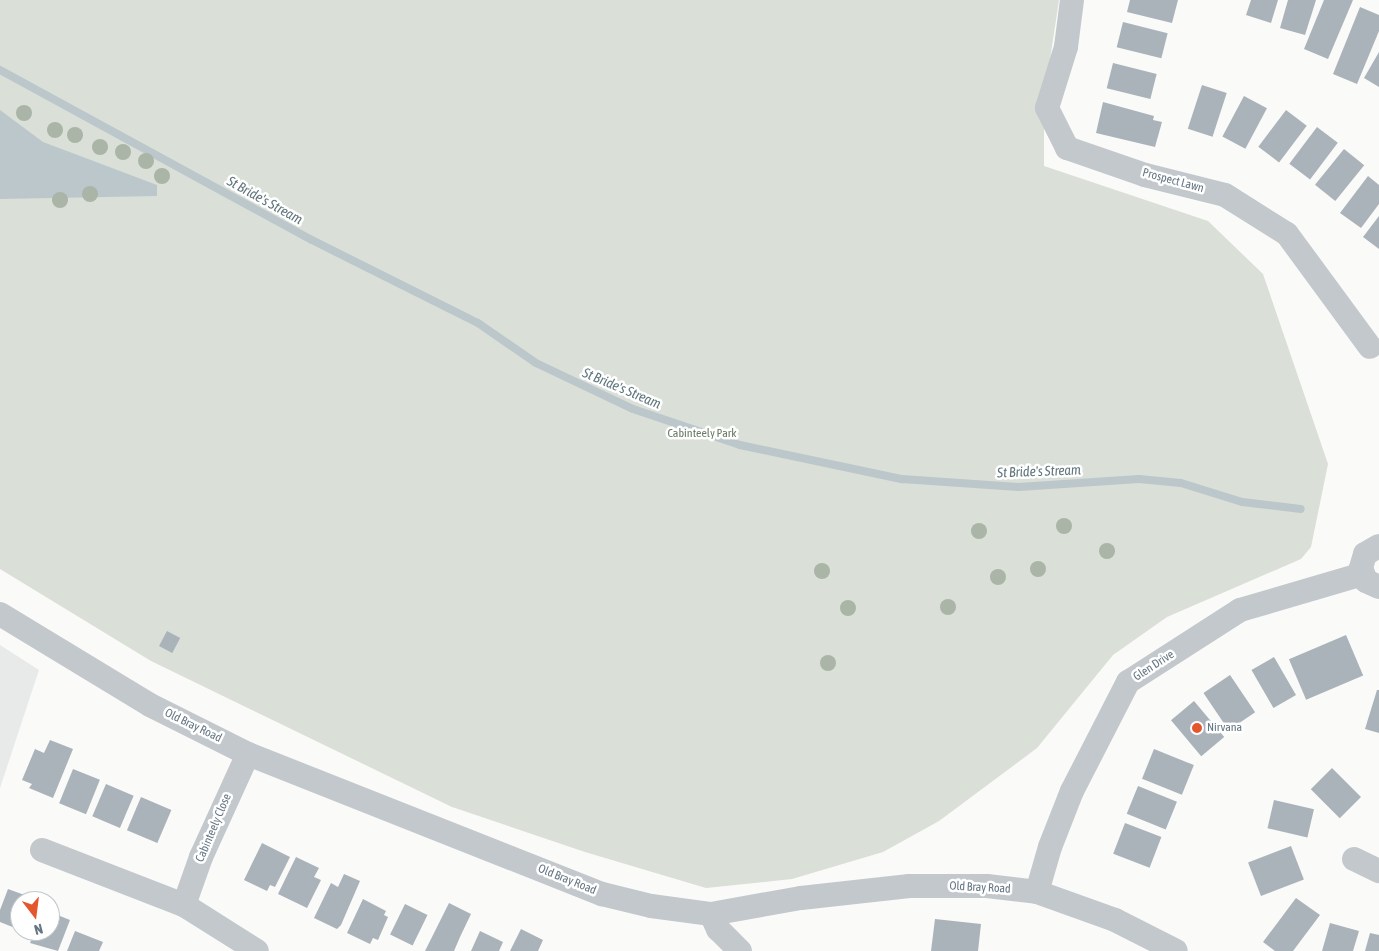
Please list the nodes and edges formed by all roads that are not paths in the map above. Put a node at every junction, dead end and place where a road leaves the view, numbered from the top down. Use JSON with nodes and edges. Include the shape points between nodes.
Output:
{"nodes":[{"id":1,"x":1072,"y":0,"type":"edge"},
{"id":2,"x":1370,"y":347,"type":"dead end"},
{"id":3,"x":1379,"y":546,"type":"edge"},
{"id":4,"x":1371,"y":581,"type":"edge"},
{"id":5,"x":0,"y":614,"type":"edge"},
{"id":6,"x":248,"y":754,"type":"junction"},
{"id":7,"x":42,"y":850,"type":"dead end"},
{"id":8,"x":1354,"y":859,"type":"dead end"},
{"id":9,"x":1379,"y":871,"type":"edge"},
{"id":10,"x":1038,"y":892,"type":"junction"},
{"id":11,"x":184,"y":905,"type":"junction"},
{"id":12,"x":711,"y":914,"type":"junction"},
{"id":13,"x":257,"y":951,"type":"edge"},
{"id":14,"x":740,"y":951,"type":"edge"},
{"id":15,"x":1176,"y":951,"type":"edge"}],
"edges":[{"from":1,"to":2,"type":"street","name":"Prospect Lawn","via":[[1066,47],[1047,108],[1067,148],[1146,175],[1225,195],[1287,234]]},
{"from":3,"to":4,"type":"street","via":[[1365,554]]},
{"from":4,"to":10,"type":"street","name":"Glen Drive","via":[[1240,610],[1128,682],[1072,791],[1050,847]]},
{"from":5,"to":6,"type":"street","name":"Old Bray Road","via":[[142,701]]},
{"from":6,"to":11,"type":"street","name":"Cabinteely Close","via":[[208,840]]},
{"from":6,"to":12,"type":"street","name":"Old Bray Road","via":[[602,894],[651,906]]},
{"from":7,"to":11,"type":"street"},
{"from":8,"to":9,"type":"street"},
{"from":10,"to":12,"type":"street","name":"Old Bray Road","via":[[987,886],[909,886],[801,898]]},
{"from":10,"to":15,"type":"street","name":"Old Bray Road","via":[[1115,920]]},
{"from":11,"to":13,"type":"street"},
{"from":12,"to":14,"type":"street","via":[[718,929]]}]}
